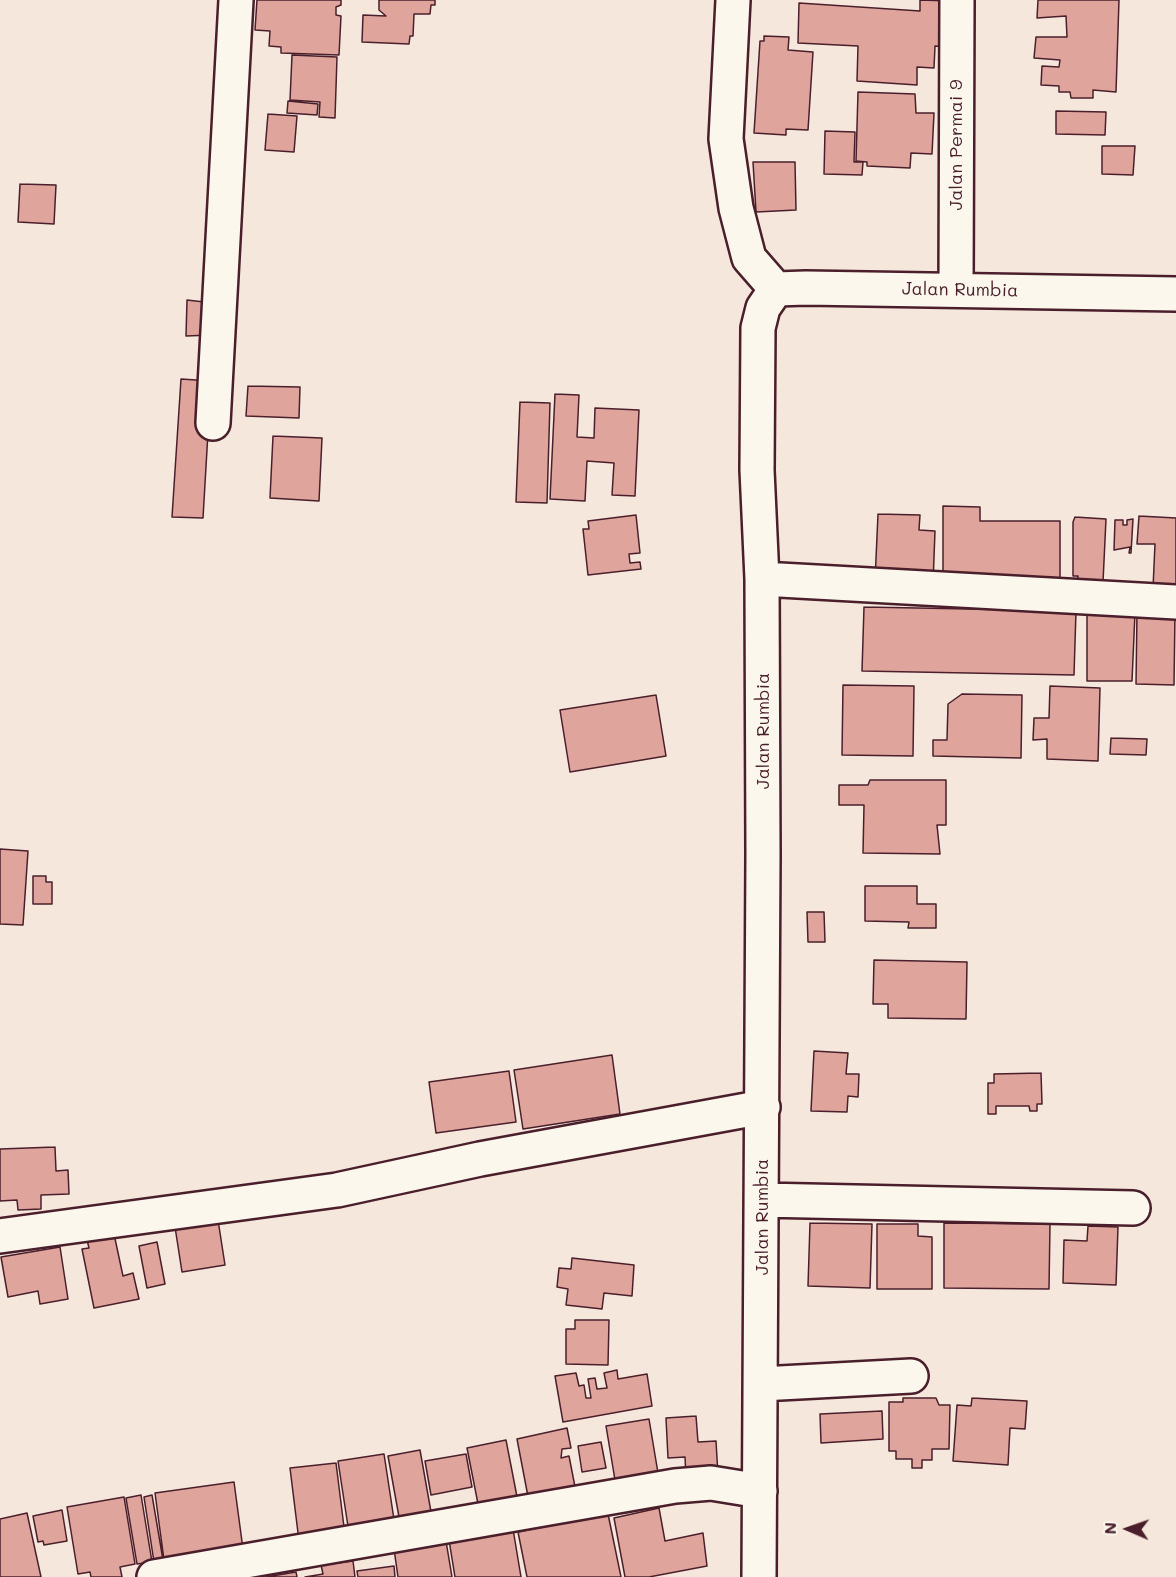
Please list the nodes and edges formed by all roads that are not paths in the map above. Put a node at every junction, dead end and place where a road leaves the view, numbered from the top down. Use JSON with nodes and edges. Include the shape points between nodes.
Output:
{"nodes":[{"id":1,"x":236,"y":0,"type":"edge"},
{"id":2,"x":733,"y":0,"type":"edge"},
{"id":3,"x":957,"y":0,"type":"edge"},
{"id":4,"x":776,"y":289,"type":"junction"},
{"id":5,"x":956,"y":290,"type":"junction"},
{"id":6,"x":1176,"y":294,"type":"edge"},
{"id":7,"x":213,"y":423,"type":"dead end"},
{"id":8,"x":762,"y":579,"type":"junction"},
{"id":9,"x":1176,"y":602,"type":"edge"},
{"id":10,"x":763,"y":1107,"type":"junction"},
{"id":11,"x":762,"y":1200,"type":"junction"},
{"id":12,"x":1133,"y":1208,"type":"dead end"},
{"id":13,"x":0,"y":1236,"type":"edge"},
{"id":14,"x":911,"y":1376,"type":"dead end"},
{"id":15,"x":761,"y":1384,"type":"junction"},
{"id":16,"x":760,"y":1491,"type":"junction"},
{"id":17,"x":154,"y":1577,"type":"edge"},
{"id":18,"x":759,"y":1577,"type":"edge"}],
"edges":[{"from":1,"to":7,"type":"street"},
{"from":2,"to":4,"type":"street","via":[[726,139],[736,208],[749,258]]},
{"from":3,"to":5,"type":"street","name":"Jalan Permai 9"},
{"from":4,"to":5,"type":"street","name":"Jalan Rumbia"},
{"from":4,"to":8,"type":"street","name":"Jalan Rumbia","via":[[763,308],[758,328],[757,470]]},
{"from":5,"to":6,"type":"street","name":"Jalan Rumbia"},
{"from":8,"to":9,"type":"street"},
{"from":8,"to":10,"type":"street","name":"Jalan Rumbia"},
{"from":10,"to":11,"type":"street","name":"Jalan Rumbia"},
{"from":10,"to":13,"type":"street","via":[[480,1159],[337,1190]]},
{"from":11,"to":12,"type":"street"},
{"from":11,"to":15,"type":"street","name":"Jalan Rumbia"},
{"from":14,"to":15,"type":"street"},
{"from":15,"to":16,"type":"street","name":"Jalan Rumbia"},
{"from":16,"to":17,"type":"street","via":[[711,1483],[675,1486]]},
{"from":16,"to":18,"type":"street","name":"Jalan Rumbia"}]}
